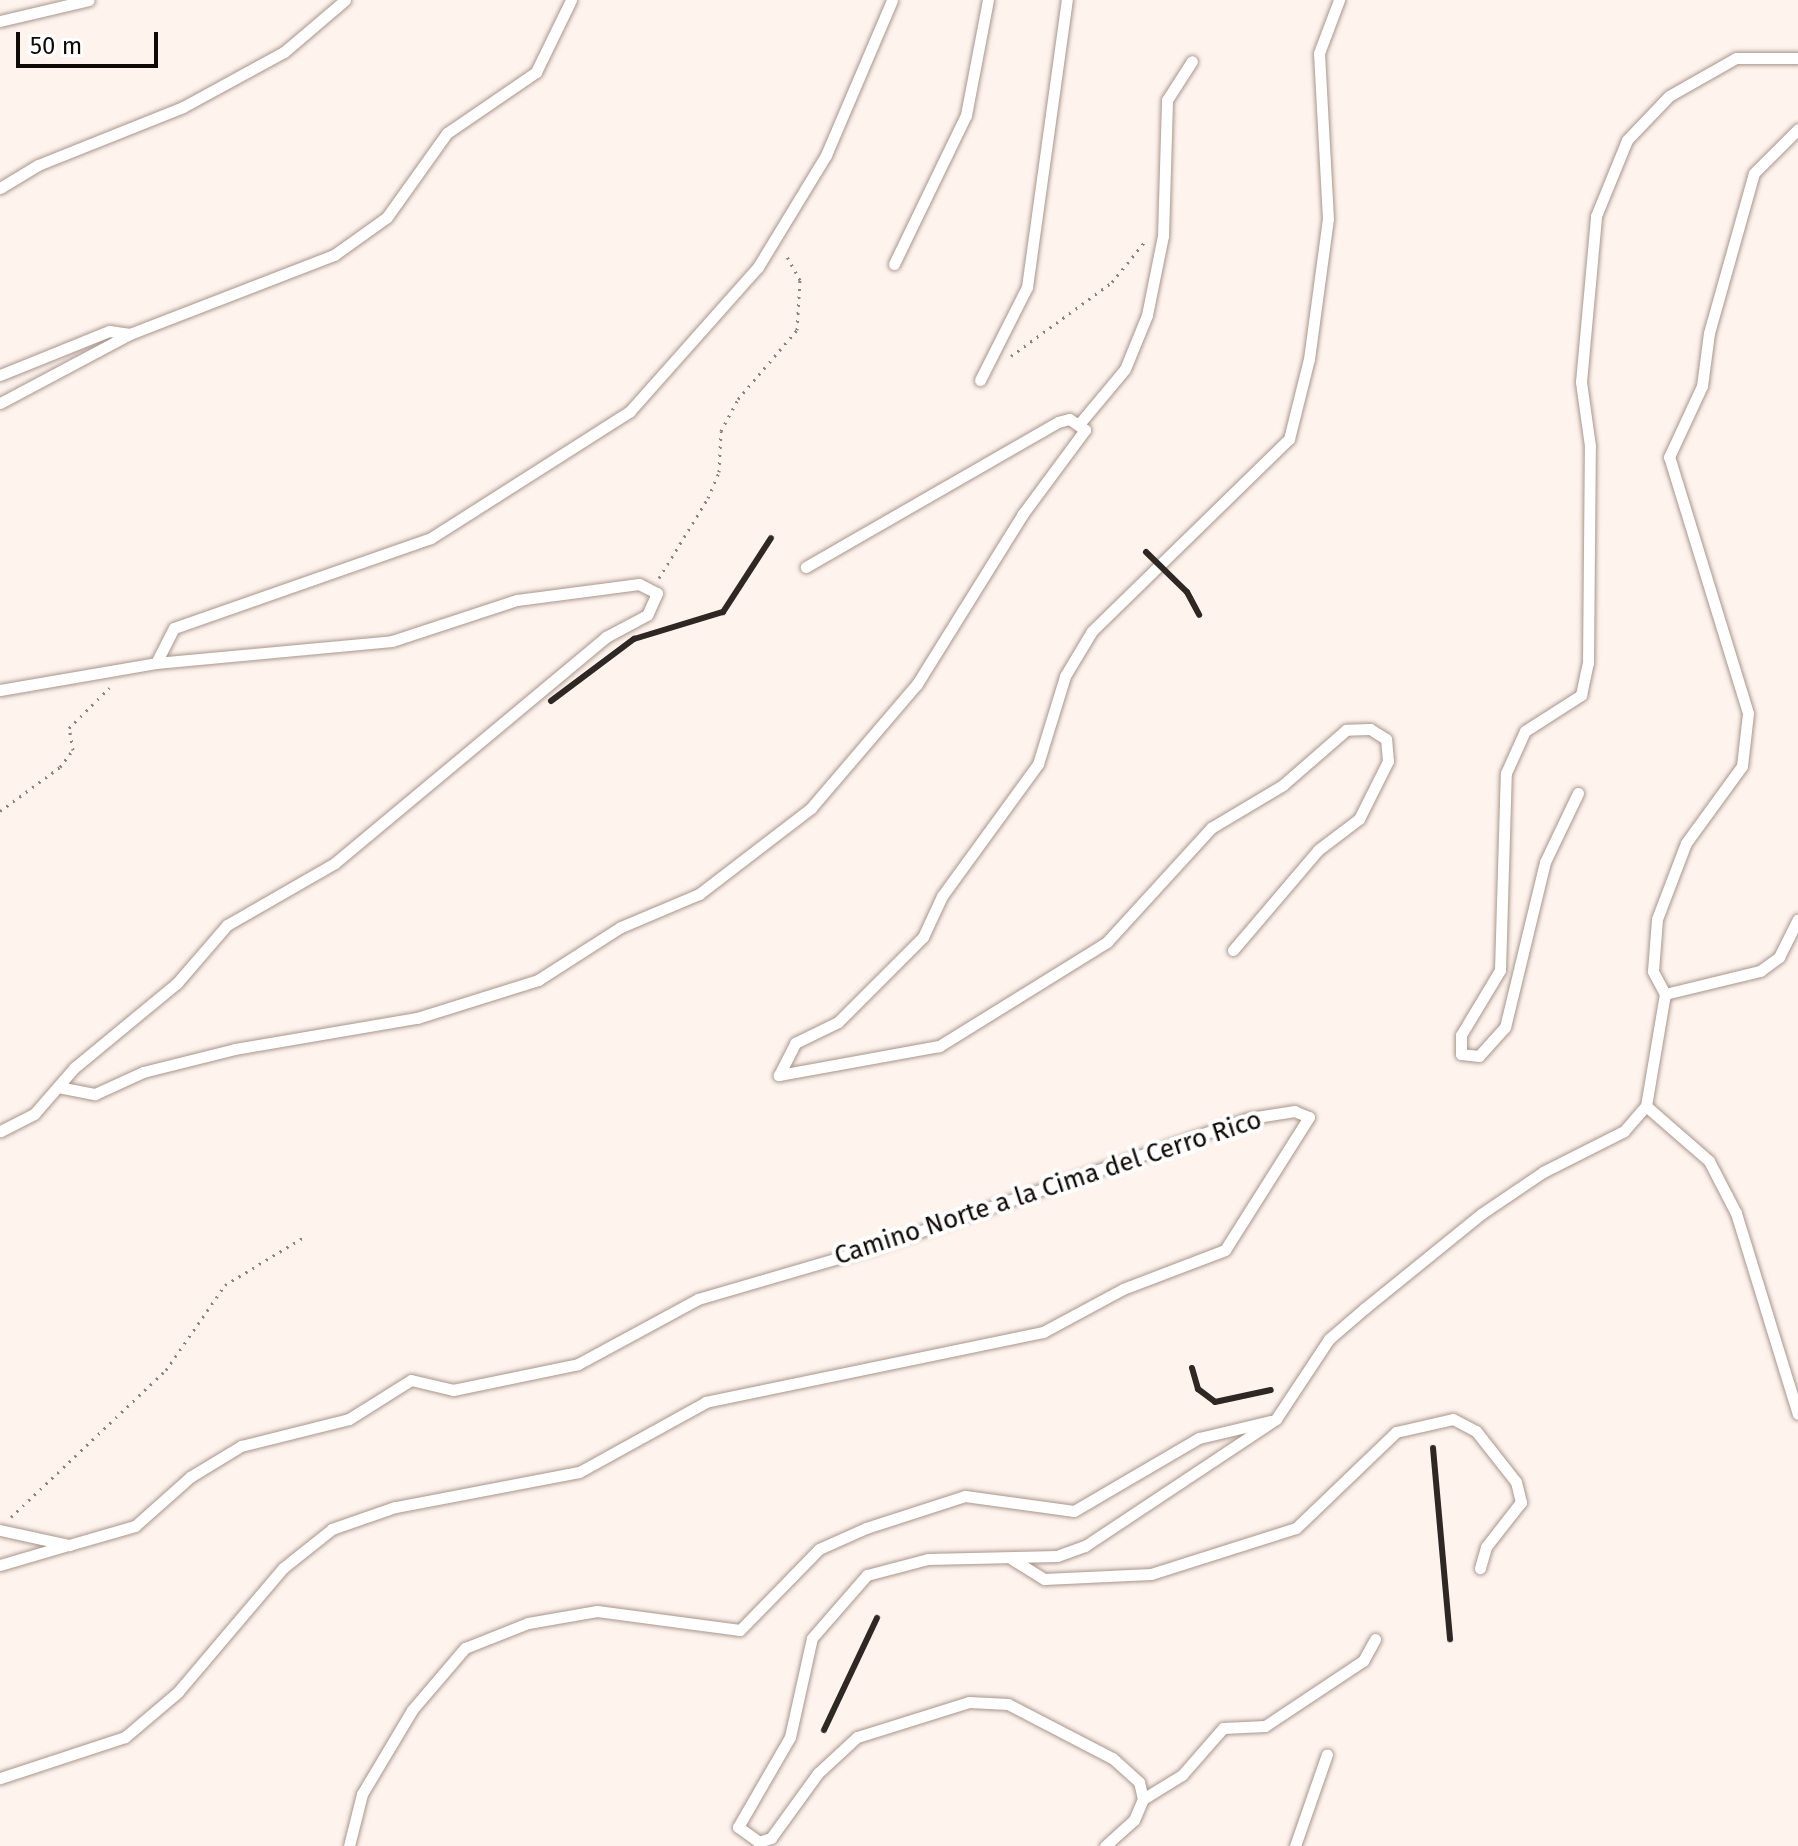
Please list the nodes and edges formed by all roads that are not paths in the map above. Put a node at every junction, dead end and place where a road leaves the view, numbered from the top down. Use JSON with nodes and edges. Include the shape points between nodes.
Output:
{"nodes":[{"id":1,"x":89,"y":0,"type":"edge"},
{"id":2,"x":345,"y":0,"type":"edge"},
{"id":3,"x":571,"y":0,"type":"edge"},
{"id":4,"x":892,"y":0,"type":"edge"},
{"id":5,"x":988,"y":0,"type":"edge"},
{"id":6,"x":1067,"y":0,"type":"edge"},
{"id":7,"x":1339,"y":0,"type":"edge"},
{"id":8,"x":0,"y":21,"type":"edge"},
{"id":9,"x":1798,"y":58,"type":"edge"},
{"id":10,"x":1192,"y":61,"type":"dead end"},
{"id":11,"x":1798,"y":129,"type":"edge"},
{"id":12,"x":0,"y":188,"type":"edge"},
{"id":13,"x":894,"y":264,"type":"dead end"},
{"id":14,"x":130,"y":334,"type":"junction"},
{"id":15,"x":0,"y":375,"type":"edge"},
{"id":16,"x":980,"y":380,"type":"dead end"},
{"id":17,"x":0,"y":403,"type":"edge"},
{"id":18,"x":1080,"y":423,"type":"junction"},
{"id":19,"x":806,"y":567,"type":"dead end"},
{"id":20,"x":156,"y":663,"type":"junction"},
{"id":21,"x":0,"y":690,"type":"edge"},
{"id":22,"x":1578,"y":793,"type":"dead end"},
{"id":23,"x":1798,"y":919,"type":"edge"},
{"id":24,"x":1233,"y":950,"type":"dead end"},
{"id":25,"x":1665,"y":994,"type":"junction"},
{"id":26,"x":58,"y":1087,"type":"junction"},
{"id":27,"x":1646,"y":1106,"type":"junction"},
{"id":28,"x":0,"y":1131,"type":"edge"},
{"id":29,"x":1798,"y":1414,"type":"edge"},
{"id":30,"x":1276,"y":1419,"type":"junction"},
{"id":31,"x":0,"y":1529,"type":"edge"},
{"id":32,"x":69,"y":1545,"type":"junction"},
{"id":33,"x":1012,"y":1559,"type":"junction"},
{"id":34,"x":0,"y":1565,"type":"edge"},
{"id":35,"x":1480,"y":1568,"type":"dead end"},
{"id":36,"x":1375,"y":1639,"type":"dead end"},
{"id":37,"x":1327,"y":1754,"type":"dead end"},
{"id":38,"x":0,"y":1778,"type":"edge"},
{"id":39,"x":1143,"y":1799,"type":"junction"},
{"id":40,"x":349,"y":1846,"type":"edge"},
{"id":41,"x":1105,"y":1846,"type":"edge"},
{"id":42,"x":1295,"y":1846,"type":"edge"}],
"edges":[{"from":1,"to":8,"type":"lane"},
{"from":2,"to":12,"type":"lane","via":[[284,52],[183,107],[38,165]]},
{"from":3,"to":14,"type":"lane","via":[[536,72],[447,133],[387,217],[334,255]]},
{"from":4,"to":20,"type":"lane","via":[[826,155],[773,242],[630,411],[431,538],[174,628]]},
{"from":5,"to":13,"type":"lane","via":[[966,115]]},
{"from":6,"to":16,"type":"lane","via":[[1027,287]]},
{"from":7,"to":24,"type":"lane","via":[[1319,53],[1328,219],[1309,359],[1289,439],[1092,631],[1065,676],[1038,764],[942,896],[923,937],[838,1022],[795,1043],[779,1075],[939,1046],[1107,942],[1211,828],[1283,785],[1346,730],[1370,729],[1386,739],[1388,761],[1359,819],[1318,850]]},
{"from":9,"to":22,"type":"lane","via":[[1736,58],[1669,96],[1627,140],[1596,216],[1581,382],[1590,446],[1588,663],[1581,695],[1525,731],[1506,773],[1500,970],[1461,1035],[1461,1054],[1479,1056],[1505,1027],[1524,975],[1545,862]]},
{"from":10,"to":18,"type":"lane","via":[[1167,100],[1159,224],[1163,236],[1147,315],[1125,369]]},
{"from":11,"to":25,"type":"lane","via":[[1754,173],[1709,333],[1702,386],[1669,457],[1748,713],[1742,766],[1686,843],[1657,919],[1653,971]]},
{"from":14,"to":15,"type":"lane","via":[[109,331]]},
{"from":14,"to":17,"type":"lane"},
{"from":18,"to":19,"type":"lane","via":[[1058,422]]},
{"from":18,"to":26,"type":"lane","via":[[1083,441],[1022,515],[917,684],[811,808],[699,894],[621,927],[538,980],[417,1018],[235,1049],[143,1072],[95,1094]]},
{"from":20,"to":21,"type":"lane"},
{"from":20,"to":26,"type":"lane","via":[[392,641],[517,600],[652,587],[656,602],[647,615],[606,637],[335,863],[227,925],[177,983]]},
{"from":23,"to":25,"type":"lane","via":[[1779,957],[1760,971]]},
{"from":25,"to":27,"type":"lane"},
{"from":26,"to":28,"type":"lane","via":[[34,1114]]},
{"from":27,"to":29,"type":"lane","via":[[1709,1161],[1736,1213]]},
{"from":27,"to":30,"type":"lane","via":[[1624,1131],[1543,1172],[1481,1214],[1365,1308],[1329,1339]]},
{"from":30,"to":33,"type":"lane","via":[[1085,1546]]},
{"from":30,"to":40,"type":"lane","via":[[1199,1438],[1074,1511],[965,1496],[866,1528],[819,1549],[740,1630],[597,1611],[528,1623],[465,1648],[412,1710],[362,1794]]},
{"from":31,"to":32,"type":"lane","name":"Camino Norte a la Cima del Cerro Rico"},
{"from":32,"to":34,"type":"lane"},
{"from":32,"to":38,"type":"lane","name":"Camino Norte a la Cima del Cerro Rico","via":[[135,1526],[190,1477],[241,1446],[349,1419],[411,1380],[453,1390],[578,1364],[698,1299],[869,1249],[1250,1118],[1294,1111],[1309,1117],[1225,1250],[1123,1289],[1043,1332],[706,1402],[579,1472],[395,1507],[332,1529],[283,1568],[178,1692],[125,1737],[29,1774]]},
{"from":33,"to":35,"type":"lane","via":[[1044,1579],[1151,1574],[1296,1528],[1396,1432],[1453,1419],[1476,1431],[1516,1482],[1521,1502],[1486,1547]]},
{"from":33,"to":39,"type":"lane","via":[[928,1559],[867,1575],[834,1607],[799,1675],[790,1737],[772,1775],[740,1813],[742,1834],[759,1842],[771,1838],[834,1754],[857,1737],[969,1702],[1008,1704],[1112,1758],[1139,1782]]},
{"from":36,"to":39,"type":"lane","via":[[1363,1661],[1265,1726],[1223,1728],[1182,1775]]},
{"from":37,"to":42,"type":"lane"},
{"from":39,"to":41,"type":"lane","via":[[1134,1820]]}]}
